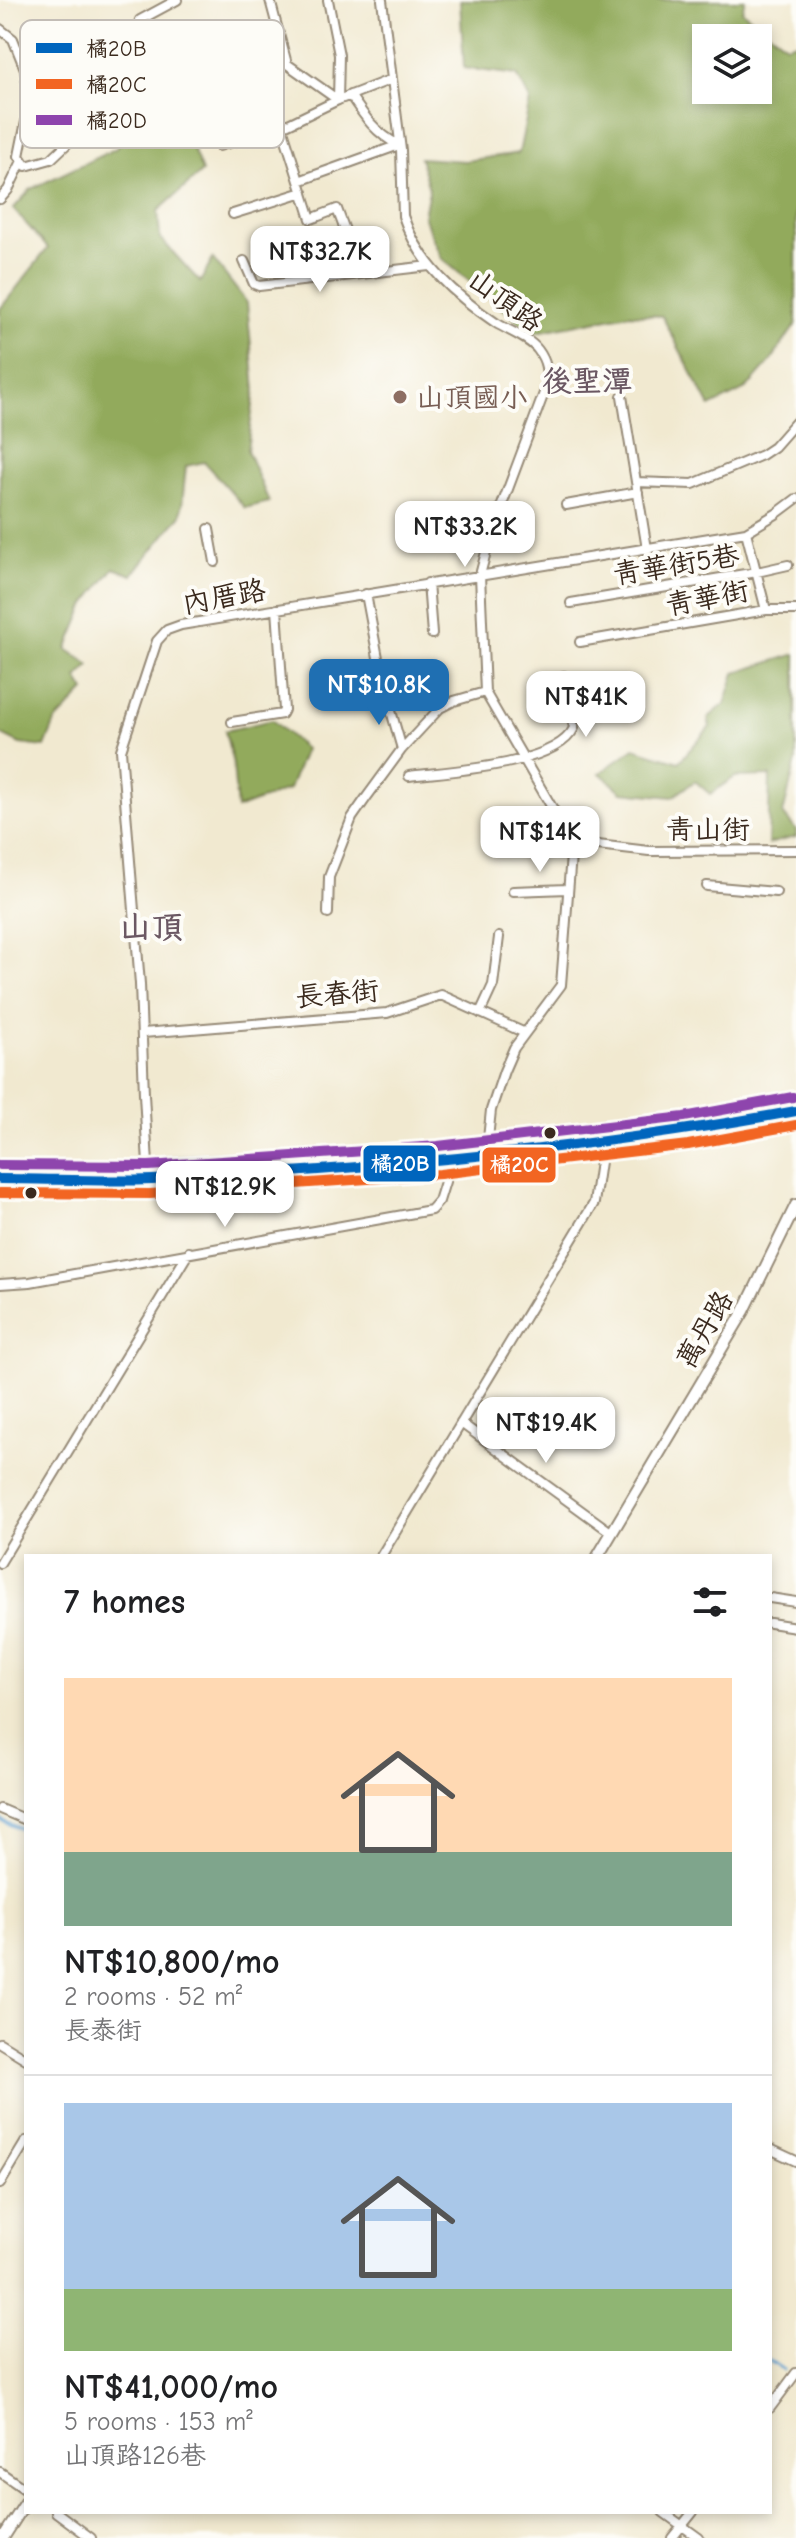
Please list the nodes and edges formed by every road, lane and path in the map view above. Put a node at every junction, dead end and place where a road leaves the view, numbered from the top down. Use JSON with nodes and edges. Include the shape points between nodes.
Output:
{"nodes":[{"id":1,"x":177,"y":0,"type":"edge"},
{"id":2,"x":270,"y":0,"type":"edge"},
{"id":3,"x":328,"y":0,"type":"edge"},
{"id":4,"x":382,"y":0,"type":"edge"},
{"id":5,"x":140,"y":20,"type":"dead end"},
{"id":6,"x":275,"y":20,"type":"edge"},
{"id":7,"x":0,"y":29,"type":"edge"},
{"id":8,"x":284,"y":53,"type":"edge"},
{"id":9,"x":20,"y":56,"type":"edge"},
{"id":10,"x":392,"y":79,"type":"junction"},
{"id":11,"x":350,"y":95,"type":"junction"},
{"id":12,"x":338,"y":100,"type":"junction"},
{"id":13,"x":284,"y":126,"type":"edge"},
{"id":14,"x":284,"y":133,"type":"edge"},
{"id":15,"x":399,"y":145,"type":"junction"},
{"id":16,"x":21,"y":148,"type":"edge"},
{"id":17,"x":63,"y":148,"type":"edge"},
{"id":18,"x":21,"y":163,"type":"junction"},
{"id":19,"x":299,"y":181,"type":"junction"},
{"id":20,"x":303,"y":192,"type":"junction"},
{"id":21,"x":0,"y":199,"type":"edge"},
{"id":22,"x":233,"y":214,"type":"dead end"},
{"id":23,"x":293,"y":241,"type":"dead end"},
{"id":24,"x":244,"y":261,"type":"dead end"},
{"id":25,"x":429,"y":266,"type":"junction"},
{"id":26,"x":361,"y":273,"type":"junction"},
{"id":27,"x":306,"y":280,"type":"junction"},
{"id":28,"x":622,"y":396,"type":"dead end"},
{"id":29,"x":796,"y":422,"type":"edge"},
{"id":30,"x":636,"y":482,"type":"junction"},
{"id":31,"x":638,"y":492,"type":"junction"},
{"id":32,"x":796,"y":499,"type":"edge"},
{"id":33,"x":566,"y":505,"type":"dead end"},
{"id":34,"x":209,"y":529,"type":"dead end"},
{"id":35,"x":746,"y":532,"type":"junction"},
{"id":36,"x":647,"y":549,"type":"junction"},
{"id":37,"x":215,"y":562,"type":"dead end"},
{"id":38,"x":788,"y":565,"type":"dead end"},
{"id":39,"x":757,"y":572,"type":"junction"},
{"id":40,"x":480,"y":575,"type":"junction"},
{"id":41,"x":428,"y":583,"type":"junction"},
{"id":42,"x":366,"y":594,"type":"junction"},
{"id":43,"x":571,"y":603,"type":"dead end"},
{"id":44,"x":277,"y":609,"type":"junction"},
{"id":45,"x":766,"y":610,"type":"junction"},
{"id":46,"x":796,"y":610,"type":"edge"},
{"id":47,"x":432,"y":634,"type":"dead end"},
{"id":48,"x":580,"y":642,"type":"dead end"},
{"id":49,"x":564,"y":676,"type":"dead end"},
{"id":50,"x":382,"y":679,"type":"dead end"},
{"id":51,"x":485,"y":692,"type":"junction"},
{"id":52,"x":387,"y":697,"type":"dead end"},
{"id":53,"x":232,"y":722,"type":"dead end"},
{"id":54,"x":402,"y":749,"type":"junction"},
{"id":55,"x":524,"y":760,"type":"junction"},
{"id":56,"x":409,"y":776,"type":"dead end"},
{"id":57,"x":572,"y":842,"type":"junction"},
{"id":58,"x":796,"y":850,"type":"edge"},
{"id":59,"x":707,"y":886,"type":"dead end"},
{"id":60,"x":568,"y":889,"type":"junction"},
{"id":61,"x":513,"y":891,"type":"dead end"},
{"id":62,"x":776,"y":892,"type":"dead end"},
{"id":63,"x":328,"y":913,"type":"dead end"},
{"id":64,"x":499,"y":937,"type":"dead end"},
{"id":65,"x":480,"y":1013,"type":"junction"},
{"id":66,"x":143,"y":1033,"type":"junction"},
{"id":67,"x":525,"y":1033,"type":"junction"},
{"id":68,"x":796,"y":1111,"type":"edge"},
{"id":69,"x":796,"y":1124,"type":"edge"},
{"id":70,"x":601,"y":1155,"type":"junction"},
{"id":71,"x":486,"y":1162,"type":"junction"},
{"id":72,"x":448,"y":1172,"type":"junction"},
{"id":73,"x":0,"y":1179,"type":"edge"},
{"id":74,"x":150,"y":1186,"type":"junction"},
{"id":75,"x":0,"y":1189,"type":"edge"},
{"id":76,"x":796,"y":1205,"type":"edge"},
{"id":77,"x":189,"y":1252,"type":"junction"},
{"id":78,"x":0,"y":1284,"type":"edge"},
{"id":79,"x":461,"y":1423,"type":"junction"},
{"id":80,"x":612,"y":1533,"type":"junction"},
{"id":81,"x":382,"y":1554,"type":"edge"},
{"id":82,"x":599,"y":1554,"type":"edge"},
{"id":83,"x":0,"y":1563,"type":"edge"},
{"id":84,"x":772,"y":1598,"type":"edge"},
{"id":85,"x":796,"y":1602,"type":"edge"},
{"id":86,"x":772,"y":1623,"type":"edge"},
{"id":87,"x":796,"y":1627,"type":"edge"},
{"id":88,"x":0,"y":1809,"type":"edge"},
{"id":89,"x":24,"y":1819,"type":"edge"},
{"id":90,"x":0,"y":2043,"type":"edge"},
{"id":91,"x":24,"y":2058,"type":"edge"},
{"id":92,"x":24,"y":2144,"type":"edge"},
{"id":93,"x":772,"y":2150,"type":"edge"},
{"id":94,"x":796,"y":2161,"type":"edge"},
{"id":95,"x":0,"y":2184,"type":"edge"},
{"id":96,"x":796,"y":2373,"type":"edge"},
{"id":97,"x":772,"y":2405,"type":"edge"},
{"id":98,"x":0,"y":2472,"type":"edge"},
{"id":99,"x":24,"y":2489,"type":"edge"},
{"id":100,"x":24,"y":2505,"type":"edge"},
{"id":101,"x":59,"y":2514,"type":"edge"},
{"id":102,"x":666,"y":2514,"type":"edge"},
{"id":103,"x":692,"y":2514,"type":"edge"},
{"id":104,"x":683,"y":2526,"type":"junction"},
{"id":105,"x":3,"y":2538,"type":"edge"},
{"id":106,"x":91,"y":2538,"type":"edge"},
{"id":107,"x":672,"y":2538,"type":"edge"},
{"id":108,"x":699,"y":2538,"type":"edge"}],
"edges":[{"from":1,"to":5,"type":"street"},
{"from":2,"to":6,"type":"street"},
{"from":3,"to":12,"type":"street","via":[[339,55]]},
{"from":4,"to":10,"type":"street","name":"山頂路"},
{"from":7,"to":9,"type":"street","via":[[13,39]]},
{"from":8,"to":12,"type":"street","via":[[287,64]]},
{"from":10,"to":11,"type":"street"},
{"from":10,"to":15,"type":"street","name":"山頂路"},
{"from":11,"to":12,"type":"street"},
{"from":11,"to":15,"type":"street","via":[[368,122]]},
{"from":12,"to":13,"type":"street"},
{"from":14,"to":19,"type":"street"},
{"from":15,"to":19,"type":"street"},
{"from":15,"to":25,"type":"street","name":"山頂路","via":[[403,216]]},
{"from":16,"to":18,"type":"street"},
{"from":17,"to":18,"type":"street","via":[[51,159]]},
{"from":18,"to":21,"type":"street"},
{"from":19,"to":20,"type":"street"},
{"from":20,"to":22,"type":"street"},
{"from":20,"to":26,"type":"street","via":[[311,219],[337,209]]},
{"from":23,"to":27,"type":"street"},
{"from":24,"to":27,"type":"street","via":[[255,285]]},
{"from":25,"to":26,"type":"street"},
{"from":25,"to":40,"type":"street","name":"山頂路","via":[[463,300],[536,347],[546,362],[547,385]]},
{"from":26,"to":27,"type":"street"},
{"from":28,"to":30,"type":"street"},
{"from":29,"to":30,"type":"street","via":[[762,455],[693,484]]},
{"from":30,"to":31,"type":"street"},
{"from":31,"to":33,"type":"street"},
{"from":31,"to":36,"type":"street"},
{"from":32,"to":35,"type":"street","name":"內厝路"},
{"from":34,"to":37,"type":"street"},
{"from":35,"to":36,"type":"street","name":"內厝路"},
{"from":35,"to":39,"type":"street","name":"青華街"},
{"from":36,"to":40,"type":"street","name":"內厝路"},
{"from":38,"to":39,"type":"street","name":"青華街5巷"},
{"from":39,"to":43,"type":"street","name":"青華街5巷"},
{"from":39,"to":45,"type":"street","name":"青華街"},
{"from":40,"to":41,"type":"street","name":"內厝路"},
{"from":40,"to":51,"type":"street","name":"山頂路"},
{"from":41,"to":42,"type":"street","name":"內厝路"},
{"from":41,"to":47,"type":"street"},
{"from":42,"to":44,"type":"street","name":"內厝路"},
{"from":42,"to":50,"type":"street"},
{"from":44,"to":53,"type":"street","via":[[284,710]]},
{"from":44,"to":66,"type":"street","name":"內厝路","via":[[167,630],[157,641],[123,741]]},
{"from":45,"to":46,"type":"street"},
{"from":45,"to":48,"type":"street","name":"青華街"},
{"from":49,"to":55,"type":"street","via":[[574,728],[554,747]]},
{"from":51,"to":54,"type":"street","via":[[440,708]]},
{"from":51,"to":55,"type":"street","name":"山頂路"},
{"from":52,"to":54,"type":"street"},
{"from":54,"to":63,"type":"street","via":[[352,818],[329,877]]},
{"from":55,"to":56,"type":"street"},
{"from":55,"to":57,"type":"street","name":"山頂路"},
{"from":57,"to":58,"type":"street","name":"青山街","via":[[649,851]]},
{"from":57,"to":60,"type":"street"},
{"from":59,"to":62,"type":"street"},
{"from":60,"to":61,"type":"street"},
{"from":60,"to":67,"type":"street","via":[[561,985]]},
{"from":64,"to":65,"type":"street","via":[[493,985]]},
{"from":65,"to":66,"type":"street","name":"長春街","via":[[441,995],[387,1013]]},
{"from":65,"to":67,"type":"street","name":"長春街"},
{"from":66,"to":74,"type":"street","name":"內厝路"},
{"from":67,"to":71,"type":"street","via":[[509,1059],[491,1110]]},
{"from":68,"to":71,"type":"main road"},
{"from":69,"to":70,"type":"main road"},
{"from":70,"to":71,"type":"main road"},
{"from":70,"to":79,"type":"street","via":[[594,1203]]},
{"from":71,"to":72,"type":"main road"},
{"from":71,"to":74,"type":"main road"},
{"from":72,"to":74,"type":"main road"},
{"from":72,"to":77,"type":"street","via":[[431,1210]]},
{"from":73,"to":74,"type":"main road"},
{"from":74,"to":75,"type":"main road"},
{"from":76,"to":80,"type":"street","name":"萬丹路","via":[[744,1311]]},
{"from":77,"to":78,"type":"street"},
{"from":77,"to":83,"type":"street"},
{"from":79,"to":80,"type":"street"},
{"from":79,"to":81,"type":"street"},
{"from":80,"to":82,"type":"street","name":"萬丹路"},
{"from":84,"to":85,"type":"street"},
{"from":86,"to":87,"type":"street"},
{"from":88,"to":89,"type":"street"},
{"from":90,"to":91,"type":"street"},
{"from":92,"to":95,"type":"street"},
{"from":93,"to":94,"type":"street"},
{"from":96,"to":97,"type":"street"},
{"from":98,"to":99,"type":"street"},
{"from":100,"to":105,"type":"street"},
{"from":101,"to":106,"type":"street"},
{"from":102,"to":104,"type":"street"},
{"from":103,"to":104,"type":"street"},
{"from":104,"to":107,"type":"street"},
{"from":104,"to":108,"type":"street"}]}
